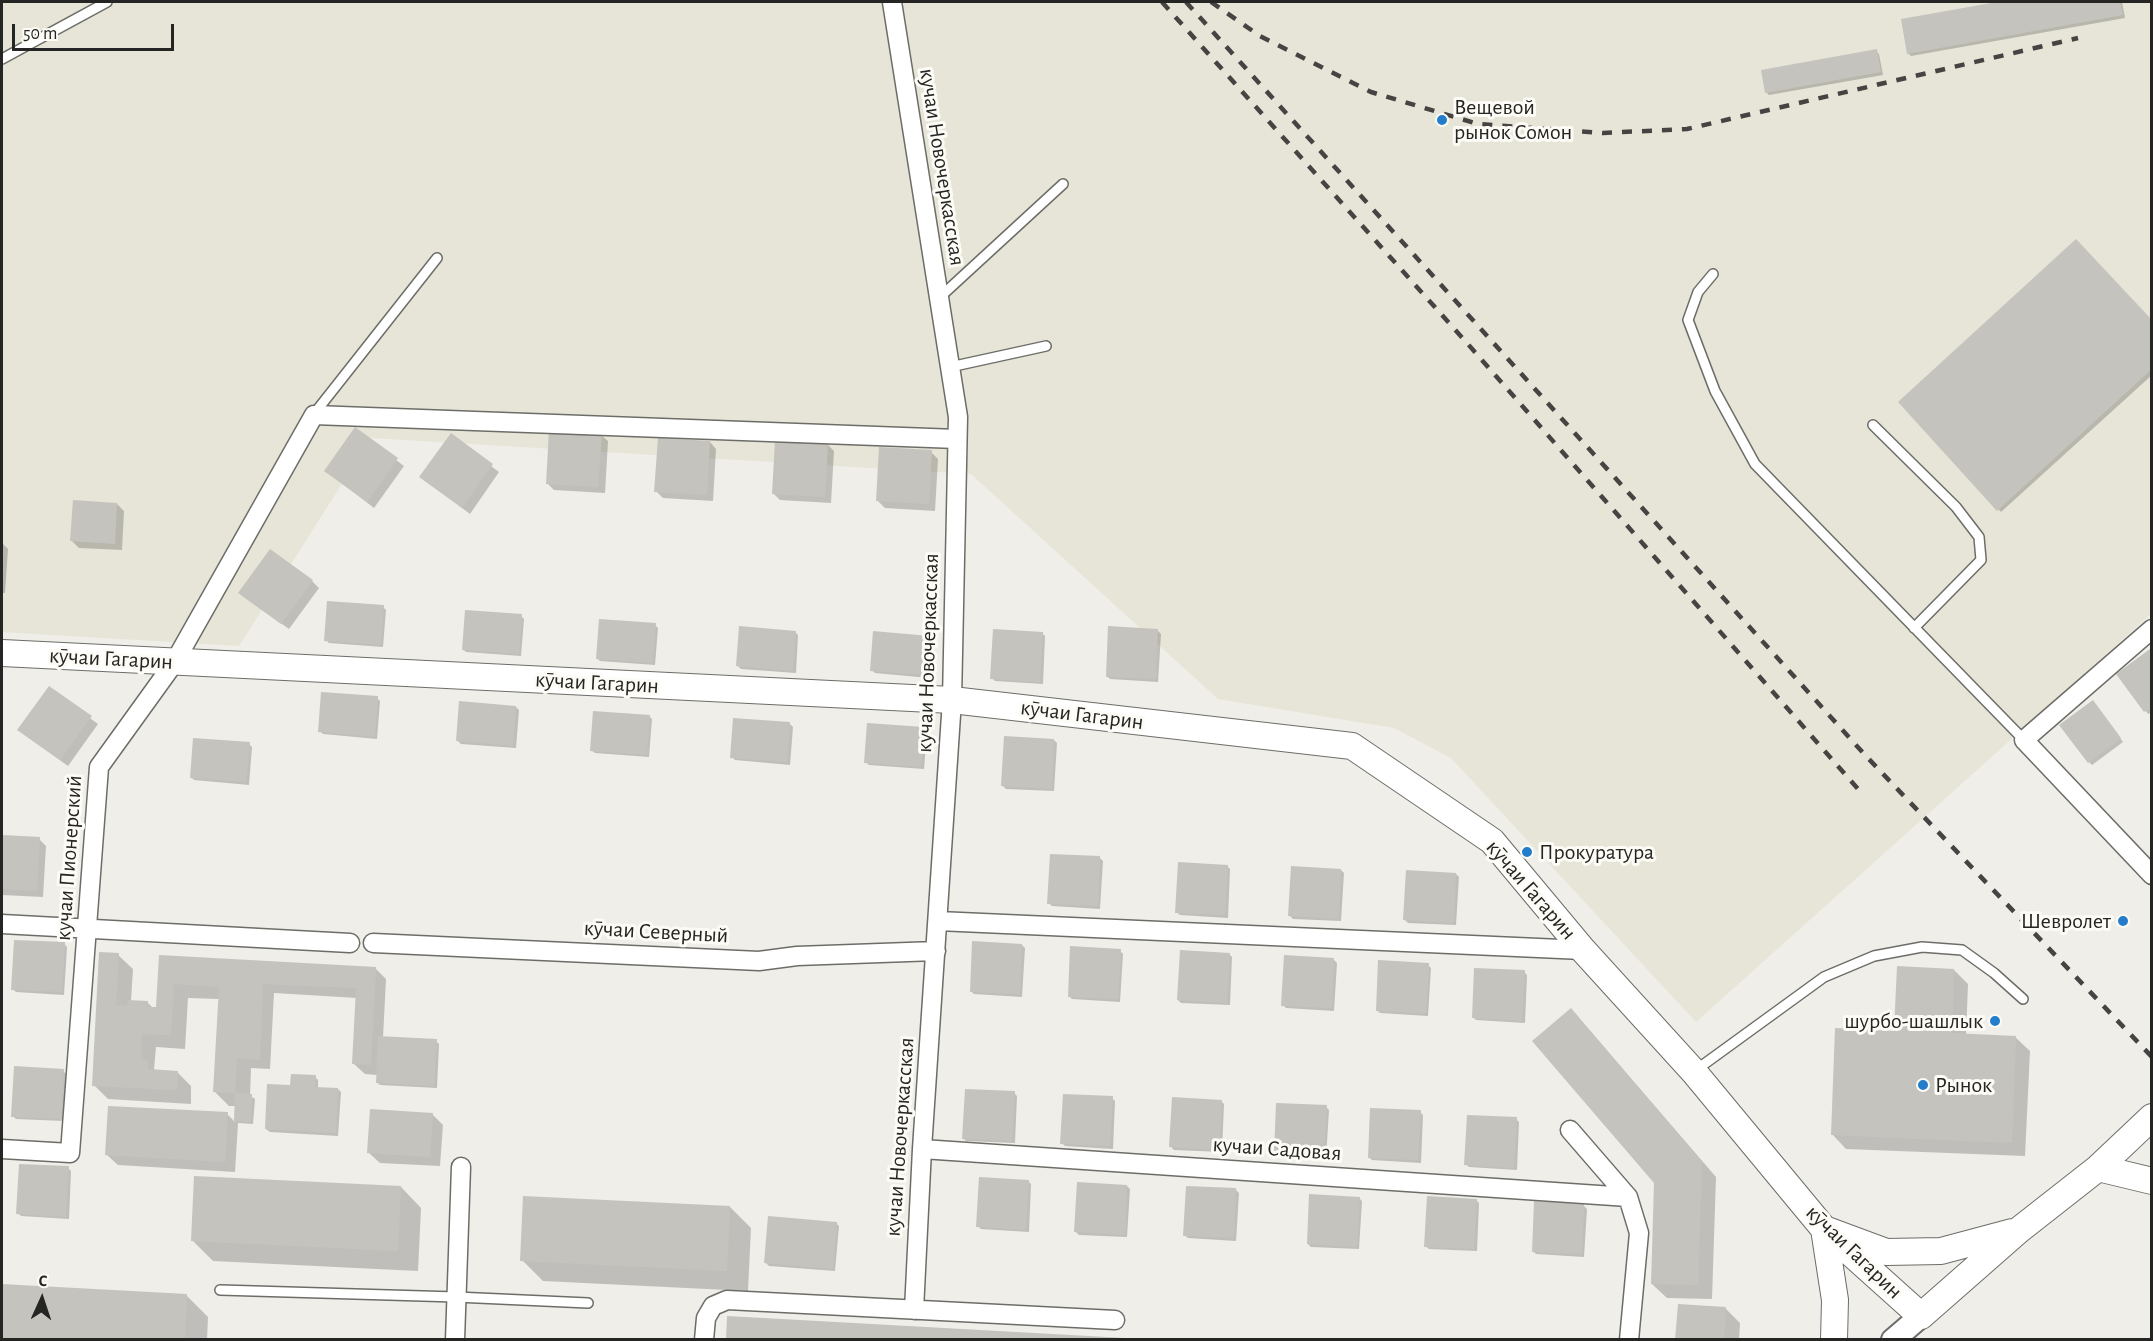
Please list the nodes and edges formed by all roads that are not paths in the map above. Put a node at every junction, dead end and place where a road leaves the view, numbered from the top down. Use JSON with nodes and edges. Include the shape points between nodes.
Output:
{"nodes":[{"id":1,"x":107,"y":2,"type":"edge"},
{"id":2,"x":892,"y":2,"type":"edge"},
{"id":3,"x":2,"y":59,"type":"edge"},
{"id":4,"x":1063,"y":184,"type":"dead end"},
{"id":5,"x":437,"y":258,"type":"dead end"},
{"id":6,"x":1713,"y":274,"type":"dead end"},
{"id":7,"x":939,"y":298,"type":"junction"},
{"id":8,"x":1046,"y":346,"type":"dead end"},
{"id":9,"x":950,"y":367,"type":"junction"},
{"id":10,"x":314,"y":415,"type":"junction"},
{"id":11,"x":1873,"y":425,"type":"dead end"},
{"id":12,"x":957,"y":440,"type":"junction"},
{"id":13,"x":1914,"y":627,"type":"junction"},
{"id":14,"x":2151,"y":629,"type":"edge"},
{"id":15,"x":2,"y":653,"type":"edge"},
{"id":16,"x":174,"y":663,"type":"junction"},
{"id":17,"x":952,"y":700,"type":"junction"},
{"id":18,"x":2024,"y":741,"type":"junction"},
{"id":19,"x":2151,"y":874,"type":"edge"},
{"id":20,"x":938,"y":921,"type":"junction"},
{"id":21,"x":2,"y":924,"type":"edge"},
{"id":22,"x":88,"y":928,"type":"junction"},
{"id":23,"x":350,"y":943,"type":"dead end"},
{"id":24,"x":374,"y":944,"type":"dead end"},
{"id":25,"x":1583,"y":950,"type":"junction"},
{"id":26,"x":936,"y":951,"type":"junction"},
{"id":27,"x":2024,"y":999,"type":"dead end"},
{"id":28,"x":1694,"y":1072,"type":"junction"},
{"id":29,"x":2151,"y":1117,"type":"edge"},
{"id":30,"x":1570,"y":1130,"type":"dead end"},
{"id":31,"x":2,"y":1149,"type":"edge"},
{"id":32,"x":922,"y":1149,"type":"junction"},
{"id":33,"x":461,"y":1167,"type":"dead end"},
{"id":34,"x":2098,"y":1168,"type":"junction"},
{"id":35,"x":2151,"y":1181,"type":"edge"},
{"id":36,"x":1628,"y":1197,"type":"junction"},
{"id":37,"x":1824,"y":1229,"type":"junction"},
{"id":38,"x":2019,"y":1230,"type":"junction"},
{"id":39,"x":220,"y":1290,"type":"dead end"},
{"id":40,"x":456,"y":1296,"type":"junction"},
{"id":41,"x":588,"y":1303,"type":"dead end"},
{"id":42,"x":914,"y":1310,"type":"junction"},
{"id":43,"x":1921,"y":1316,"type":"junction"},
{"id":44,"x":1115,"y":1320,"type":"dead end"},
{"id":45,"x":455,"y":1340,"type":"edge"},
{"id":46,"x":704,"y":1340,"type":"edge"},
{"id":47,"x":1629,"y":1340,"type":"edge"},
{"id":48,"x":1834,"y":1340,"type":"edge"},
{"id":49,"x":1893,"y":1340,"type":"edge"}],
"edges":[{"from":1,"to":3,"type":"lane"},
{"from":2,"to":7,"type":"street","name":"кучаи Новочеркасская"},
{"from":4,"to":7,"type":"lane"},
{"from":5,"to":10,"type":"lane"},
{"from":6,"to":13,"type":"lane","via":[[1698,292],[1688,320],[1715,391],[1755,464]]},
{"from":7,"to":9,"type":"street","name":"кучаи Новочеркасская"},
{"from":8,"to":9,"type":"lane"},
{"from":9,"to":12,"type":"street","name":"кучаи Новочеркасская","via":[[958,417]]},
{"from":10,"to":12,"type":"street"},
{"from":10,"to":16,"type":"street","name":"кучаи Пионерский"},
{"from":11,"to":13,"type":"lane","via":[[1956,507],[1979,537],[1981,560]]},
{"from":12,"to":17,"type":"street","name":"кучаи Новочеркасская"},
{"from":13,"to":18,"type":"lane"},
{"from":14,"to":18,"type":"street"},
{"from":15,"to":16,"type":"main road","name":"кӯчаи Гагарин"},
{"from":16,"to":17,"type":"main road","name":"кӯчаи Гагарин"},
{"from":16,"to":22,"type":"street","name":"кучаи Пионерский","via":[[99,767]]},
{"from":17,"to":20,"type":"street","name":"кучаи Новочеркасская"},
{"from":17,"to":25,"type":"main road","name":"кӯчаи Гагарин","via":[[1352,746],[1492,841]]},
{"from":18,"to":19,"type":"street"},
{"from":20,"to":25,"type":"street"},
{"from":20,"to":26,"type":"street","name":"кучаи Новочеркасская"},
{"from":21,"to":22,"type":"street"},
{"from":22,"to":23,"type":"street"},
{"from":22,"to":31,"type":"street","name":"кучаи Пионерский","via":[[70,1153]]},
{"from":24,"to":26,"type":"street","name":"кӯчаи Северный","via":[[759,961]]},
{"from":25,"to":28,"type":"main road","name":"кӯчаи Гагарин"},
{"from":26,"to":32,"type":"street","name":"кучаи Новочеркасская"},
{"from":27,"to":28,"type":"lane","via":[[1962,950],[1922,947],[1874,956],[1824,976]]},
{"from":28,"to":37,"type":"main road","name":"кӯчаи Гагарин"},
{"from":29,"to":34,"type":"main road"},
{"from":30,"to":36,"type":"street"},
{"from":32,"to":36,"type":"street","name":"кучаи Садовая"},
{"from":32,"to":42,"type":"street","name":"кучаи Новочеркасская"},
{"from":33,"to":40,"type":"street"},
{"from":34,"to":35,"type":"main road"},
{"from":34,"to":38,"type":"main road"},
{"from":36,"to":47,"type":"street","via":[[1639,1233]]},
{"from":37,"to":38,"type":"main road","via":[[1886,1252],[1941,1251]]},
{"from":37,"to":43,"type":"main road","name":"кӯчаи Гагарин"},
{"from":37,"to":48,"type":"main road","via":[[1835,1300]]},
{"from":38,"to":43,"type":"main road"},
{"from":39,"to":40,"type":"lane"},
{"from":40,"to":41,"type":"lane"},
{"from":40,"to":45,"type":"street"},
{"from":42,"to":44,"type":"street"},
{"from":42,"to":46,"type":"street","via":[[727,1300],[713,1306],[706,1318]]},
{"from":43,"to":49,"type":"street"}]}
